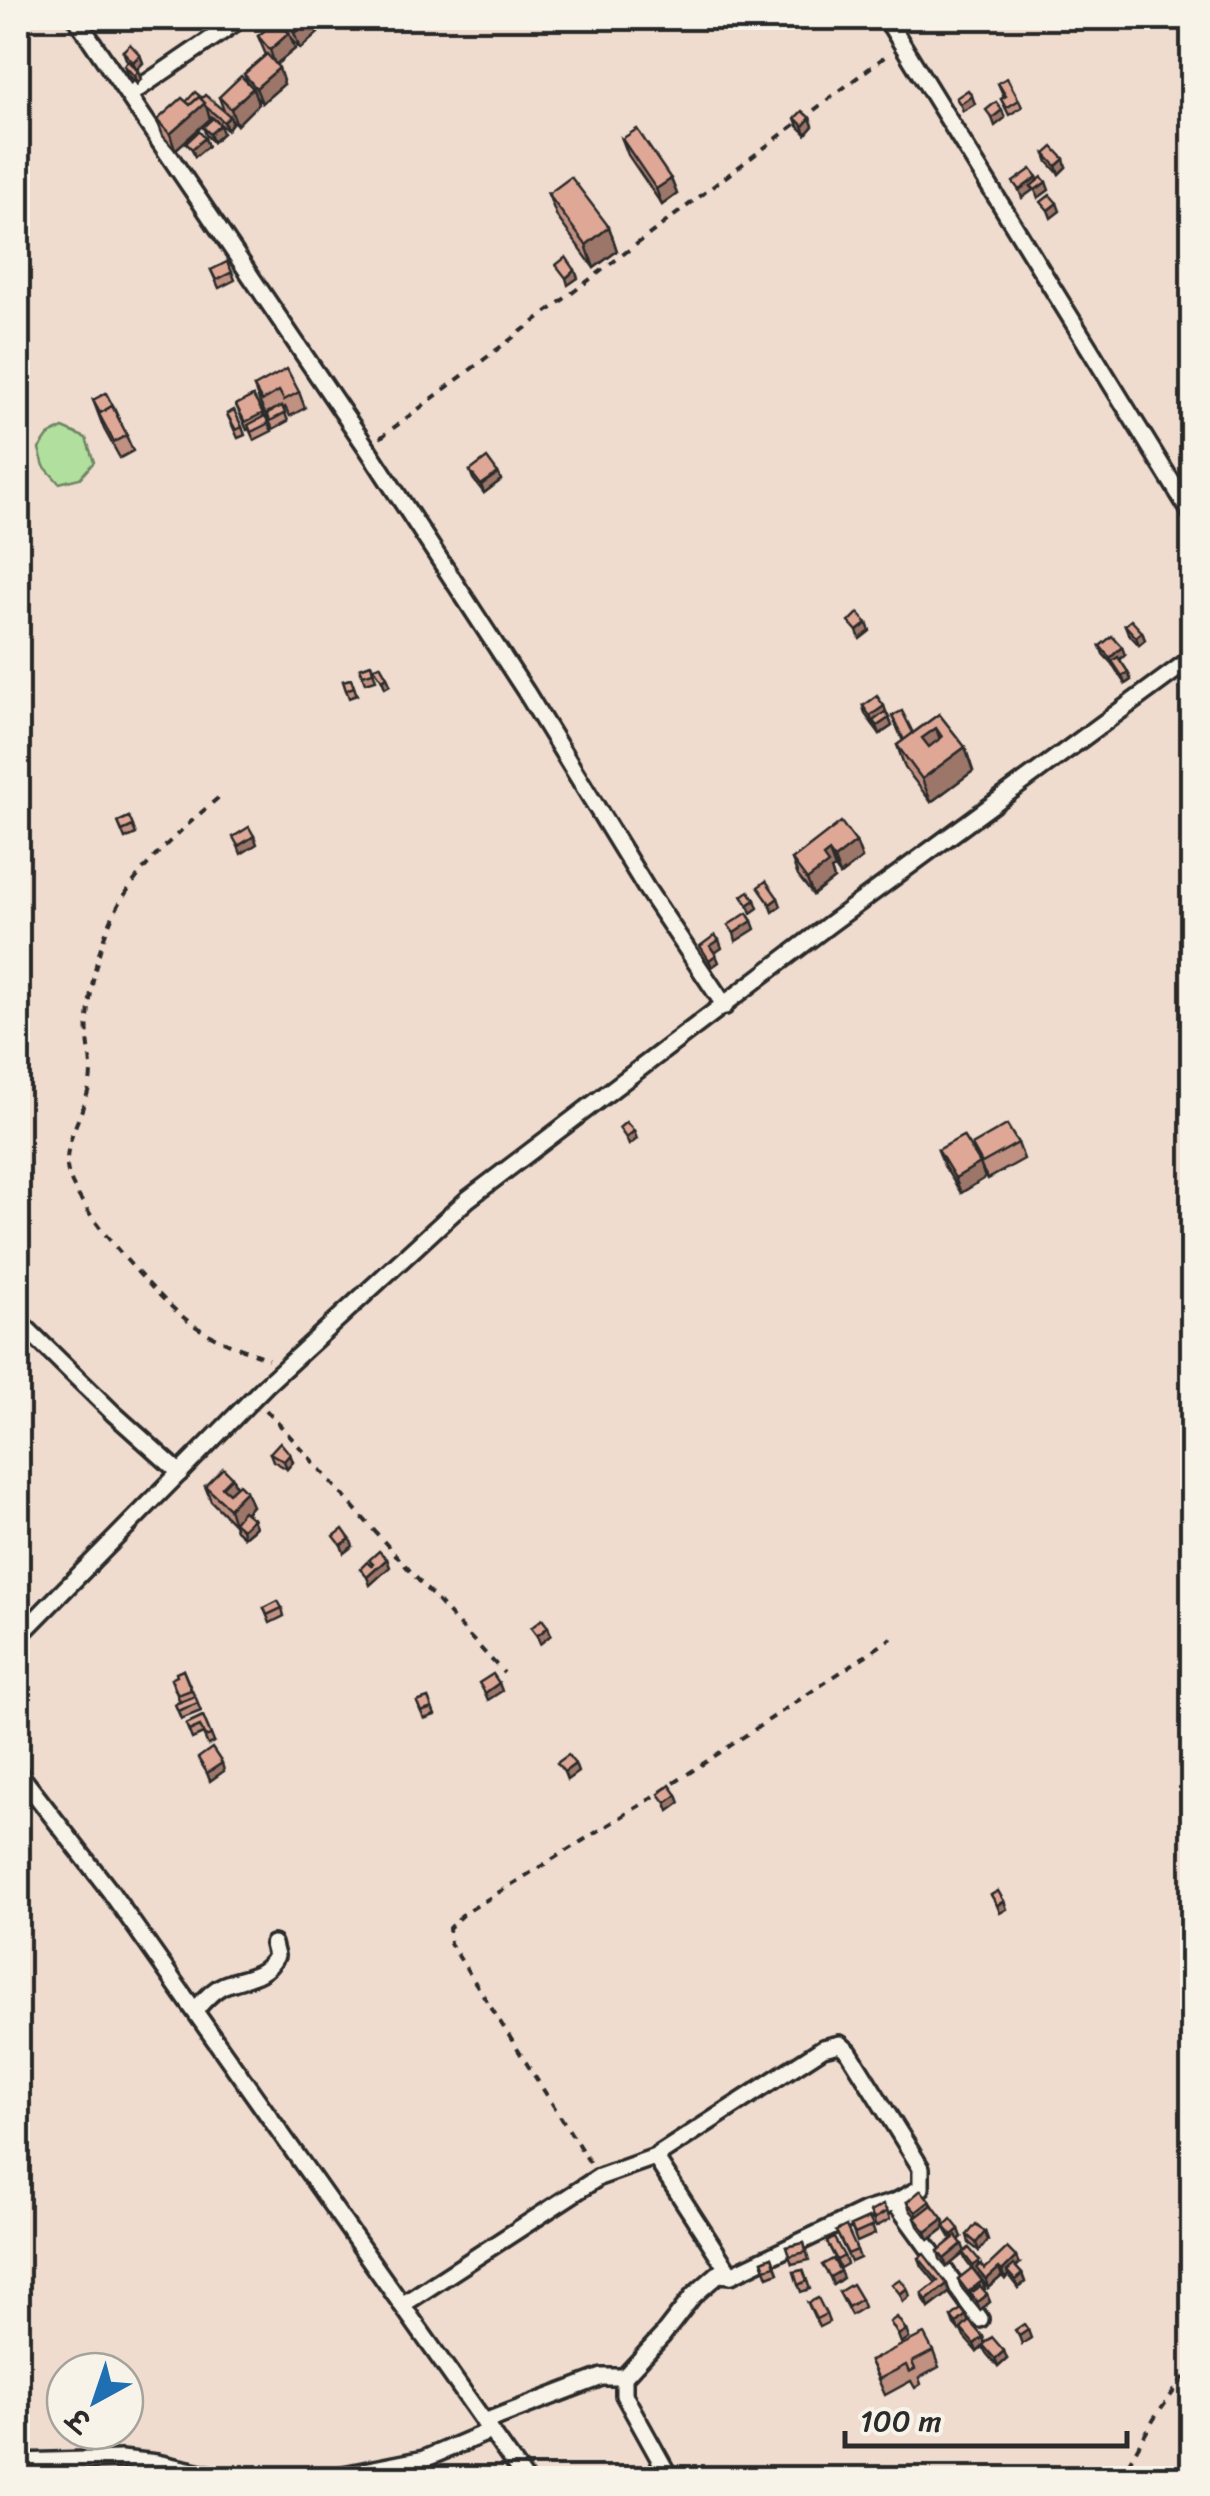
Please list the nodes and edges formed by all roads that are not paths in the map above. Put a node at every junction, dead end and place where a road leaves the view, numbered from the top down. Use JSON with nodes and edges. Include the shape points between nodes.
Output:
{"nodes":[{"id":1,"x":76,"y":18,"type":"edge"},
{"id":2,"x":242,"y":18,"type":"edge"},
{"id":3,"x":886,"y":18,"type":"edge"},
{"id":4,"x":129,"y":95,"type":"junction"},
{"id":5,"x":1192,"y":514,"type":"edge"},
{"id":6,"x":1192,"y":658,"type":"edge"},
{"id":7,"x":725,"y":1006,"type":"junction"},
{"id":8,"x":18,"y":1320,"type":"edge"},
{"id":9,"x":180,"y":1473,"type":"junction"},
{"id":10,"x":18,"y":1636,"type":"edge"},
{"id":11,"x":18,"y":1772,"type":"edge"},
{"id":12,"x":274,"y":1944,"type":"dead end"},
{"id":13,"x":194,"y":2010,"type":"junction"},
{"id":14,"x":656,"y":2157,"type":"junction"},
{"id":15,"x":895,"y":2202,"type":"junction"},
{"id":16,"x":731,"y":2275,"type":"junction"},
{"id":17,"x":402,"y":2305,"type":"junction"},
{"id":18,"x":980,"y":2320,"type":"dead end"},
{"id":19,"x":624,"y":2377,"type":"junction"},
{"id":20,"x":487,"y":2426,"type":"junction"},
{"id":21,"x":18,"y":2462,"type":"edge"},
{"id":22,"x":225,"y":2478,"type":"edge"},
{"id":23,"x":328,"y":2478,"type":"edge"},
{"id":24,"x":524,"y":2478,"type":"edge"},
{"id":25,"x":670,"y":2478,"type":"edge"}],
"edges":[{"from":1,"to":4,"type":"street"},
{"from":2,"to":4,"type":"street"},
{"from":3,"to":5,"type":"street"},
{"from":4,"to":7,"type":"street","via":[[367,448]]},
{"from":6,"to":7,"type":"street"},
{"from":7,"to":9,"type":"street","via":[[468,1199]]},
{"from":8,"to":9,"type":"street"},
{"from":9,"to":10,"type":"street"},
{"from":11,"to":13,"type":"street"},
{"from":12,"to":13,"type":"street","via":[[275,1960],[268,1967],[222,1987]]},
{"from":13,"to":17,"type":"street"},
{"from":14,"to":15,"type":"street","via":[[823,2048],[840,2044],[922,2168],[921,2188]]},
{"from":14,"to":16,"type":"street"},
{"from":14,"to":17,"type":"street","via":[[600,2178]]},
{"from":15,"to":16,"type":"street"},
{"from":15,"to":18,"type":"street"},
{"from":16,"to":19,"type":"street","via":[[718,2274],[693,2296]]},
{"from":17,"to":20,"type":"street"},
{"from":19,"to":20,"type":"street","via":[[602,2377]]},
{"from":19,"to":25,"type":"street","via":[[624,2395]]},
{"from":20,"to":23,"type":"street","via":[[424,2458]]},
{"from":20,"to":24,"type":"street"},
{"from":21,"to":22,"type":"street","via":[[121,2459]]}]}
